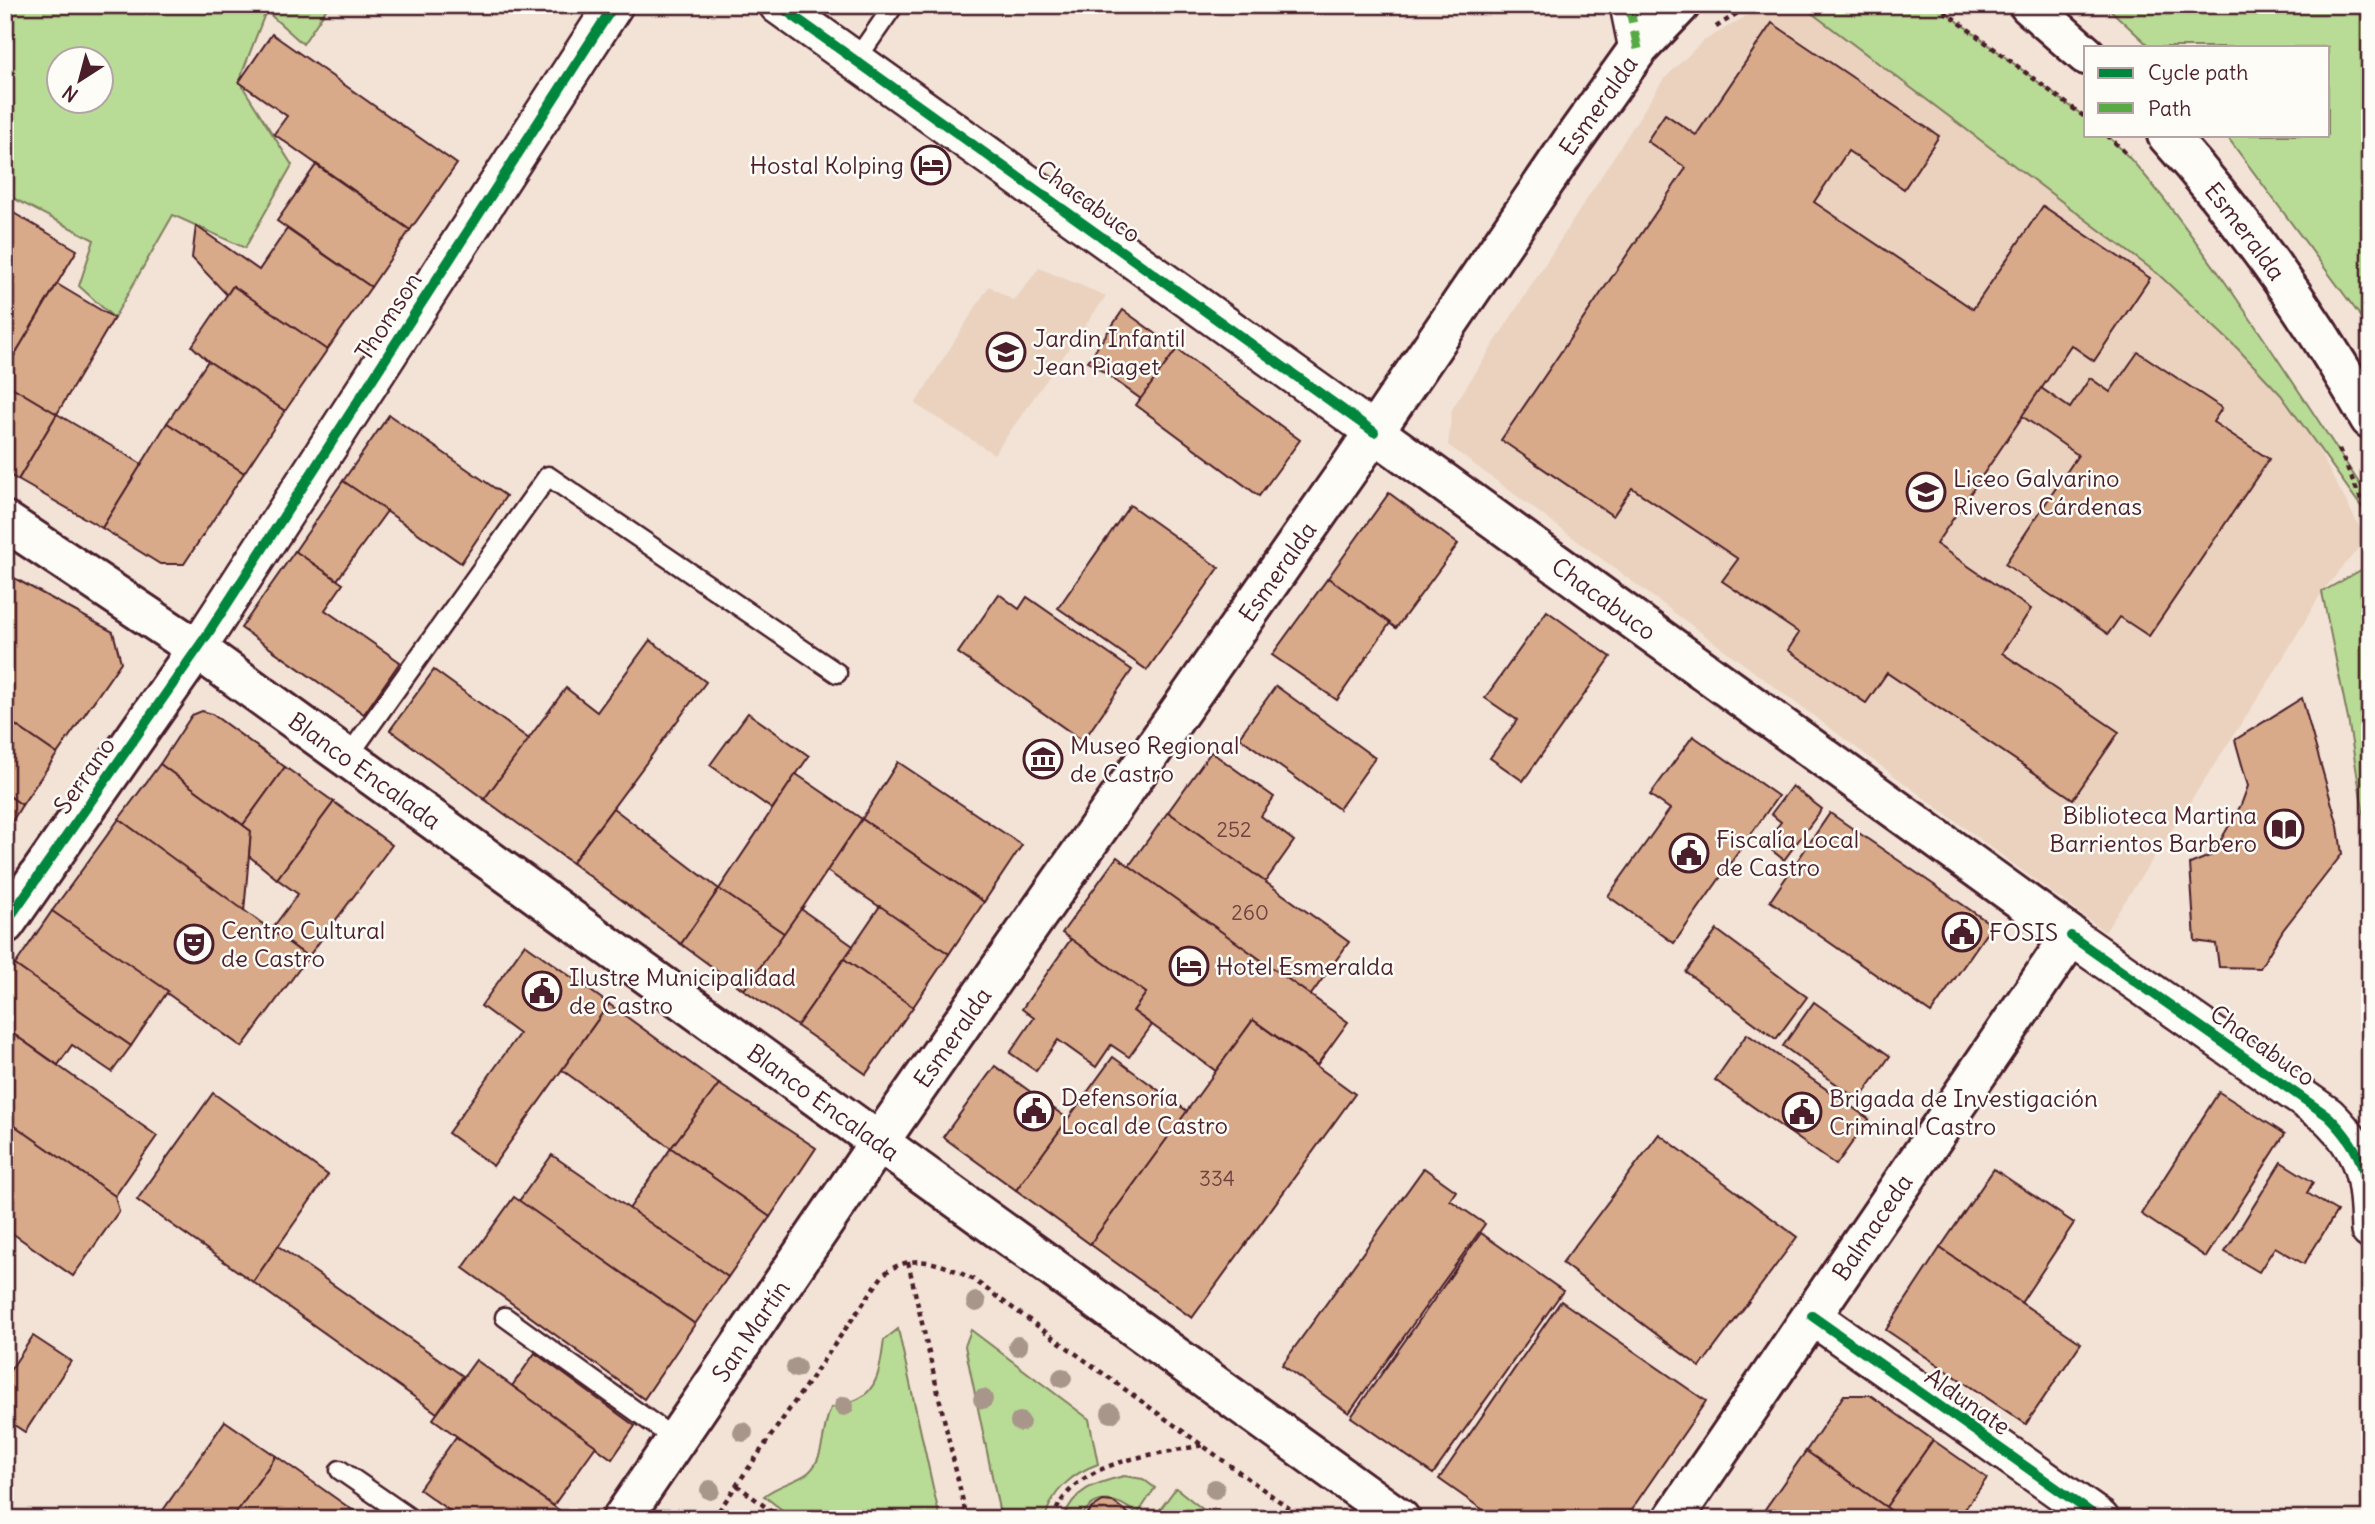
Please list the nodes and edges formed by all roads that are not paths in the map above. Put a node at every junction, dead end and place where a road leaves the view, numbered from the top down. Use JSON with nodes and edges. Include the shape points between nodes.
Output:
{"nodes":[{"id":1,"x":614,"y":5,"type":"edge"},
{"id":2,"x":778,"y":5,"type":"edge"},
{"id":3,"x":894,"y":5,"type":"edge"},
{"id":4,"x":1629,"y":5,"type":"edge"},
{"id":5,"x":1680,"y":5,"type":"edge"},
{"id":6,"x":2029,"y":5,"type":"edge"},
{"id":7,"x":1638,"y":49,"type":"junction"},
{"id":8,"x":2084,"y":53,"type":"edge"},
{"id":9,"x":856,"y":60,"type":"junction"},
{"id":10,"x":2168,"y":136,"type":"edge"},
{"id":11,"x":2370,"y":419,"type":"edge"},
{"id":12,"x":1374,"y":432,"type":"junction"},
{"id":13,"x":5,"y":521,"type":"edge"},
{"id":14,"x":197,"y":649,"type":"junction"},
{"id":15,"x":837,"y":673,"type":"dead end"},
{"id":16,"x":347,"y":758,"type":"junction"},
{"id":17,"x":5,"y":924,"type":"edge"},
{"id":18,"x":2071,"y":936,"type":"junction"},
{"id":19,"x":879,"y":1142,"type":"junction"},
{"id":20,"x":2370,"y":1230,"type":"edge"},
{"id":21,"x":1812,"y":1316,"type":"junction"},
{"id":22,"x":505,"y":1317,"type":"dead end"},
{"id":23,"x":676,"y":1440,"type":"junction"},
{"id":24,"x":340,"y":1470,"type":"dead end"},
{"id":25,"x":411,"y":1519,"type":"edge"},
{"id":26,"x":622,"y":1519,"type":"edge"},
{"id":27,"x":1400,"y":1519,"type":"edge"},
{"id":28,"x":1673,"y":1519,"type":"edge"},
{"id":29,"x":2100,"y":1519,"type":"edge"}],
"edges":[{"from":1,"to":14,"type":"street","name":"Thomson"},
{"from":2,"to":9,"type":"street","name":"Chacabuco"},
{"from":3,"to":9,"type":"lane"},
{"from":4,"to":7,"type":"street"},
{"from":5,"to":7,"type":"main road","name":"Esmeralda"},
{"from":6,"to":8,"type":"main road"},
{"from":7,"to":12,"type":"main road","name":"Esmeralda"},
{"from":9,"to":12,"type":"street","name":"Chacabuco"},
{"from":10,"to":11,"type":"main road","name":"Esmeralda","via":[[2276,267]]},
{"from":12,"to":18,"type":"main road","name":"Chacabuco"},
{"from":12,"to":19,"type":"main road","name":"Esmeralda"},
{"from":13,"to":14,"type":"main road","name":"Blanco Encalada"},
{"from":14,"to":16,"type":"main road","name":"Blanco Encalada"},
{"from":14,"to":17,"type":"main road","name":"Serrano"},
{"from":15,"to":16,"type":"lane","via":[[548,476]]},
{"from":16,"to":19,"type":"main road","name":"Blanco Encalada"},
{"from":18,"to":20,"type":"street","name":"Chacabuco","via":[[2328,1116],[2356,1146],[2364,1166]]},
{"from":18,"to":21,"type":"main road","name":"Balmaceda"},
{"from":19,"to":23,"type":"main road","name":"San Martín"},
{"from":19,"to":27,"type":"main road","name":"Blanco Encalada"},
{"from":21,"to":28,"type":"main road","name":"Balmaceda"},
{"from":21,"to":29,"type":"street","name":"Aldunate"},
{"from":22,"to":23,"type":"lane"},
{"from":23,"to":26,"type":"main road","name":"San Martín"},
{"from":24,"to":25,"type":"lane"}]}
